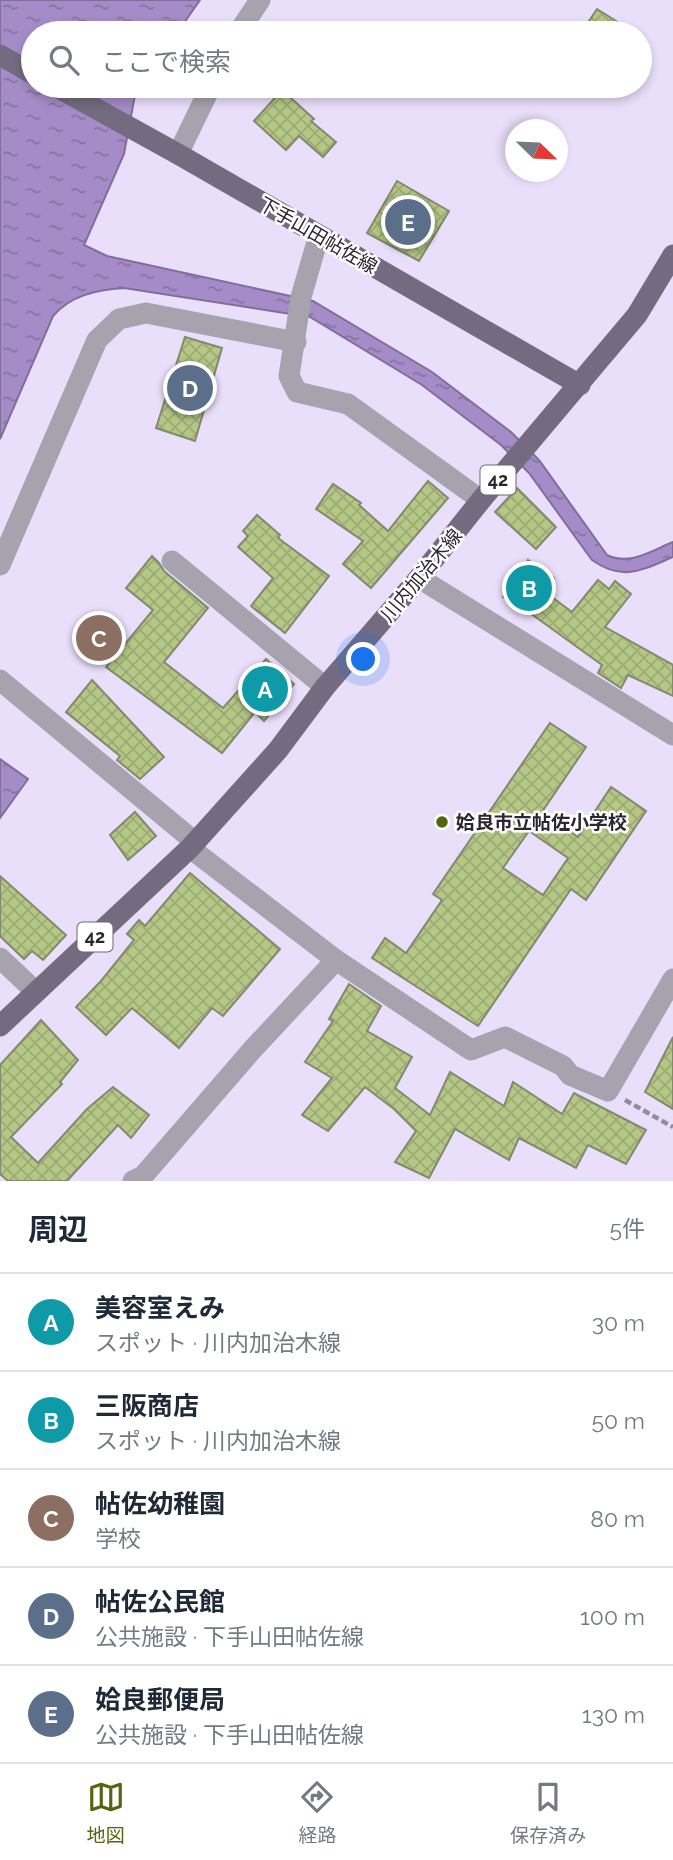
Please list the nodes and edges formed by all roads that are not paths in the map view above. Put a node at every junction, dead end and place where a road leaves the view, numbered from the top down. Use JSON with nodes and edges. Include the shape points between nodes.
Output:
{"nodes":[{"id":1,"x":260,"y":0,"type":"edge"},
{"id":2,"x":246,"y":21,"type":"edge"},
{"id":3,"x":0,"y":55,"type":"edge"},
{"id":4,"x":21,"y":67,"type":"edge"},
{"id":5,"x":77,"y":98,"type":"edge"},
{"id":6,"x":205,"y":98,"type":"edge"},
{"id":7,"x":178,"y":154,"type":"junction"},
{"id":8,"x":319,"y":235,"type":"junction"},
{"id":9,"x":673,"y":255,"type":"edge"},
{"id":10,"x":297,"y":332,"type":"junction"},
{"id":11,"x":580,"y":385,"type":"junction"},
{"id":12,"x":481,"y":500,"type":"junction"},
{"id":13,"x":172,"y":561,"type":"dead end"},
{"id":14,"x":0,"y":565,"type":"edge"},
{"id":15,"x":419,"y":578,"type":"junction"},
{"id":16,"x":0,"y":680,"type":"edge"},
{"id":17,"x":326,"y":687,"type":"junction"},
{"id":18,"x":673,"y":735,"type":"edge"},
{"id":19,"x":192,"y":845,"type":"junction"},
{"id":20,"x":0,"y":958,"type":"edge"},
{"id":21,"x":335,"y":960,"type":"junction"},
{"id":22,"x":673,"y":979,"type":"edge"},
{"id":23,"x":36,"y":992,"type":"junction"},
{"id":24,"x":0,"y":1026,"type":"edge"},
{"id":25,"x":133,"y":1181,"type":"edge"}],
"edges":[{"from":1,"to":2,"type":"street"},
{"from":3,"to":4,"type":"main road"},
{"from":5,"to":7,"type":"main road","name":"下手山田帖佐線"},
{"from":6,"to":7,"type":"street"},
{"from":7,"to":8,"type":"main road","name":"下手山田帖佐線"},
{"from":8,"to":10,"type":"street","via":[[301,297]]},
{"from":8,"to":11,"type":"main road","name":"下手山田帖佐線"},
{"from":9,"to":11,"type":"main road","name":"川内加治木線","number":"42","via":[[637,315]]},
{"from":10,"to":12,"type":"street","via":[[289,376],[297,392],[348,404]]},
{"from":10,"to":14,"type":"street","via":[[146,313],[119,319],[97,340]]},
{"from":11,"to":12,"type":"main road","name":"川内加治木線","number":"42"},
{"from":12,"to":15,"type":"main road","name":"川内加治木線","number":"42"},
{"from":13,"to":17,"type":"street"},
{"from":15,"to":17,"type":"main road","name":"川内加治木線","number":"42"},
{"from":15,"to":18,"type":"street"},
{"from":16,"to":19,"type":"street"},
{"from":17,"to":19,"type":"main road","name":"川内加治木線","number":"42","via":[[278,750]]},
{"from":19,"to":21,"type":"street"},
{"from":19,"to":23,"type":"main road","name":"川内加治木線","number":"42"},
{"from":20,"to":23,"type":"street"},
{"from":21,"to":22,"type":"street","via":[[471,1050],[505,1037],[608,1091]]},
{"from":21,"to":25,"type":"street","via":[[143,1176]]},
{"from":23,"to":24,"type":"main road","name":"川内加治木線","number":"42"}]}
